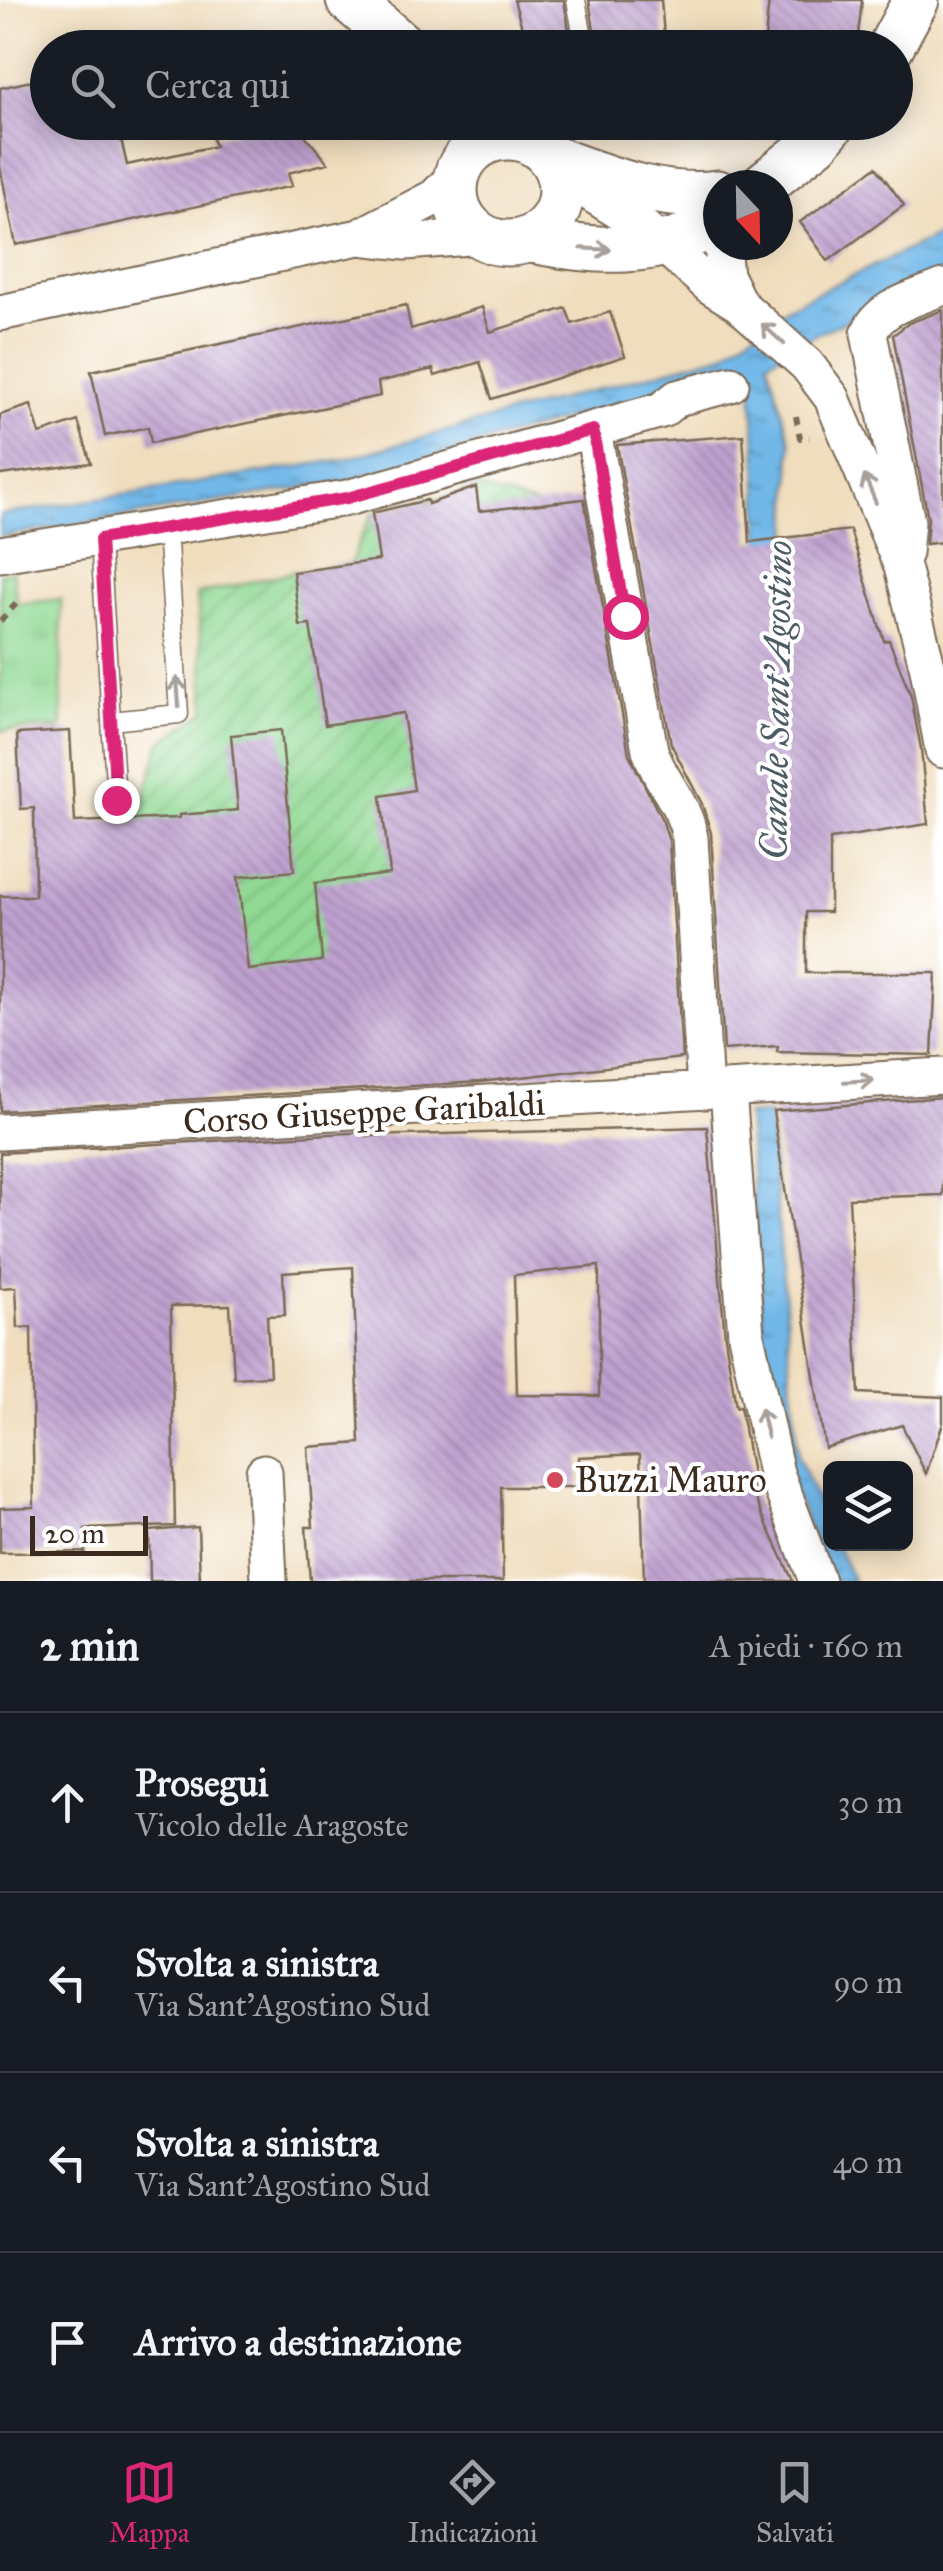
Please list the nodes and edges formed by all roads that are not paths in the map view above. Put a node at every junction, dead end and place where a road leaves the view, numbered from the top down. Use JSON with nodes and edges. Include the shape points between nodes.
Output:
{"nodes":[{"id":1,"x":349,"y":0,"type":"edge"},
{"id":2,"x":576,"y":0,"type":"edge"},
{"id":3,"x":916,"y":0,"type":"edge"},
{"id":4,"x":384,"y":30,"type":"edge"},
{"id":5,"x":582,"y":30,"type":"edge"},
{"id":6,"x":900,"y":30,"type":"edge"},
{"id":7,"x":819,"y":140,"type":"edge"},
{"id":8,"x":532,"y":143,"type":"edge"},
{"id":9,"x":781,"y":170,"type":"edge"},
{"id":10,"x":458,"y":173,"type":"junction"},
{"id":11,"x":703,"y":195,"type":"edge"},
{"id":12,"x":703,"y":230,"type":"edge"},
{"id":13,"x":482,"y":236,"type":"junction"},
{"id":14,"x":358,"y":237,"type":"junction"},
{"id":15,"x":528,"y":239,"type":"junction"},
{"id":16,"x":664,"y":246,"type":"junction"},
{"id":17,"x":724,"y":260,"type":"edge"},
{"id":18,"x":943,"y":287,"type":"edge"},
{"id":19,"x":740,"y":304,"type":"junction"},
{"id":20,"x":0,"y":313,"type":"edge"},
{"id":21,"x":730,"y":384,"type":"dead end"},
{"id":22,"x":593,"y":430,"type":"junction"},
{"id":23,"x":167,"y":528,"type":"junction"},
{"id":24,"x":100,"y":539,"type":"junction"},
{"id":25,"x":0,"y":554,"type":"edge"},
{"id":26,"x":902,"y":567,"type":"junction"},
{"id":27,"x":111,"y":721,"type":"junction"},
{"id":28,"x":943,"y":750,"type":"edge"},
{"id":29,"x":116,"y":800,"type":"dead end"},
{"id":30,"x":943,"y":1076,"type":"edge"},
{"id":31,"x":716,"y":1090,"type":"junction"},
{"id":32,"x":0,"y":1132,"type":"edge"},
{"id":33,"x":264,"y":1472,"type":"dead end"},
{"id":34,"x":269,"y":1581,"type":"edge"},
{"id":35,"x":817,"y":1581,"type":"edge"}],
"edges":[{"from":1,"to":4,"type":"street"},
{"from":2,"to":5,"type":"lane"},
{"from":3,"to":6,"type":"street"},
{"from":7,"to":9,"type":"street"},
{"from":8,"to":10,"type":"street","via":[[470,153]]},
{"from":8,"to":11,"type":"street","via":[[648,189]]},
{"from":8,"to":15,"type":"street","via":[[561,200],[550,224]]},
{"from":8,"to":16,"type":"street"},
{"from":10,"to":13,"type":"street","via":[[458,209]]},
{"from":10,"to":14,"type":"street","via":[[435,197]]},
{"from":12,"to":16,"type":"street"},
{"from":13,"to":14,"type":"street","via":[[406,242]]},
{"from":13,"to":15,"type":"street","via":[[506,244]]},
{"from":14,"to":20,"type":"street"},
{"from":15,"to":16,"type":"street","one_way":true,"via":[[564,247]]},
{"from":16,"to":19,"type":"street"},
{"from":17,"to":19,"type":"street"},
{"from":18,"to":26,"type":"street","via":[[883,313],[869,334],[907,522]]},
{"from":26,"to":19,"type":"street","one_way":true,"via":[[832,398],[808,365]]},
{"from":21,"to":22,"type":"street"},
{"from":22,"to":23,"type":"street","via":[[347,498]]},
{"from":22,"to":31,"type":"street","via":[[650,750],[681,805],[690,838]]},
{"from":23,"to":24,"type":"street"},
{"from":27,"to":23,"type":"lane","one_way":true,"via":[[179,714]]},
{"from":24,"to":25,"type":"street"},
{"from":24,"to":27,"type":"lane"},
{"from":26,"to":28,"type":"street"},
{"from":27,"to":29,"type":"lane"},
{"from":31,"to":30,"type":"street","name":"Corso Giuseppe Garibaldi","one_way":true},
{"from":31,"to":32,"type":"street","name":"Corso Giuseppe Garibaldi"},
{"from":35,"to":31,"type":"street","one_way":true,"via":[[776,1474],[746,1335]]},
{"from":33,"to":34,"type":"street"}]}
